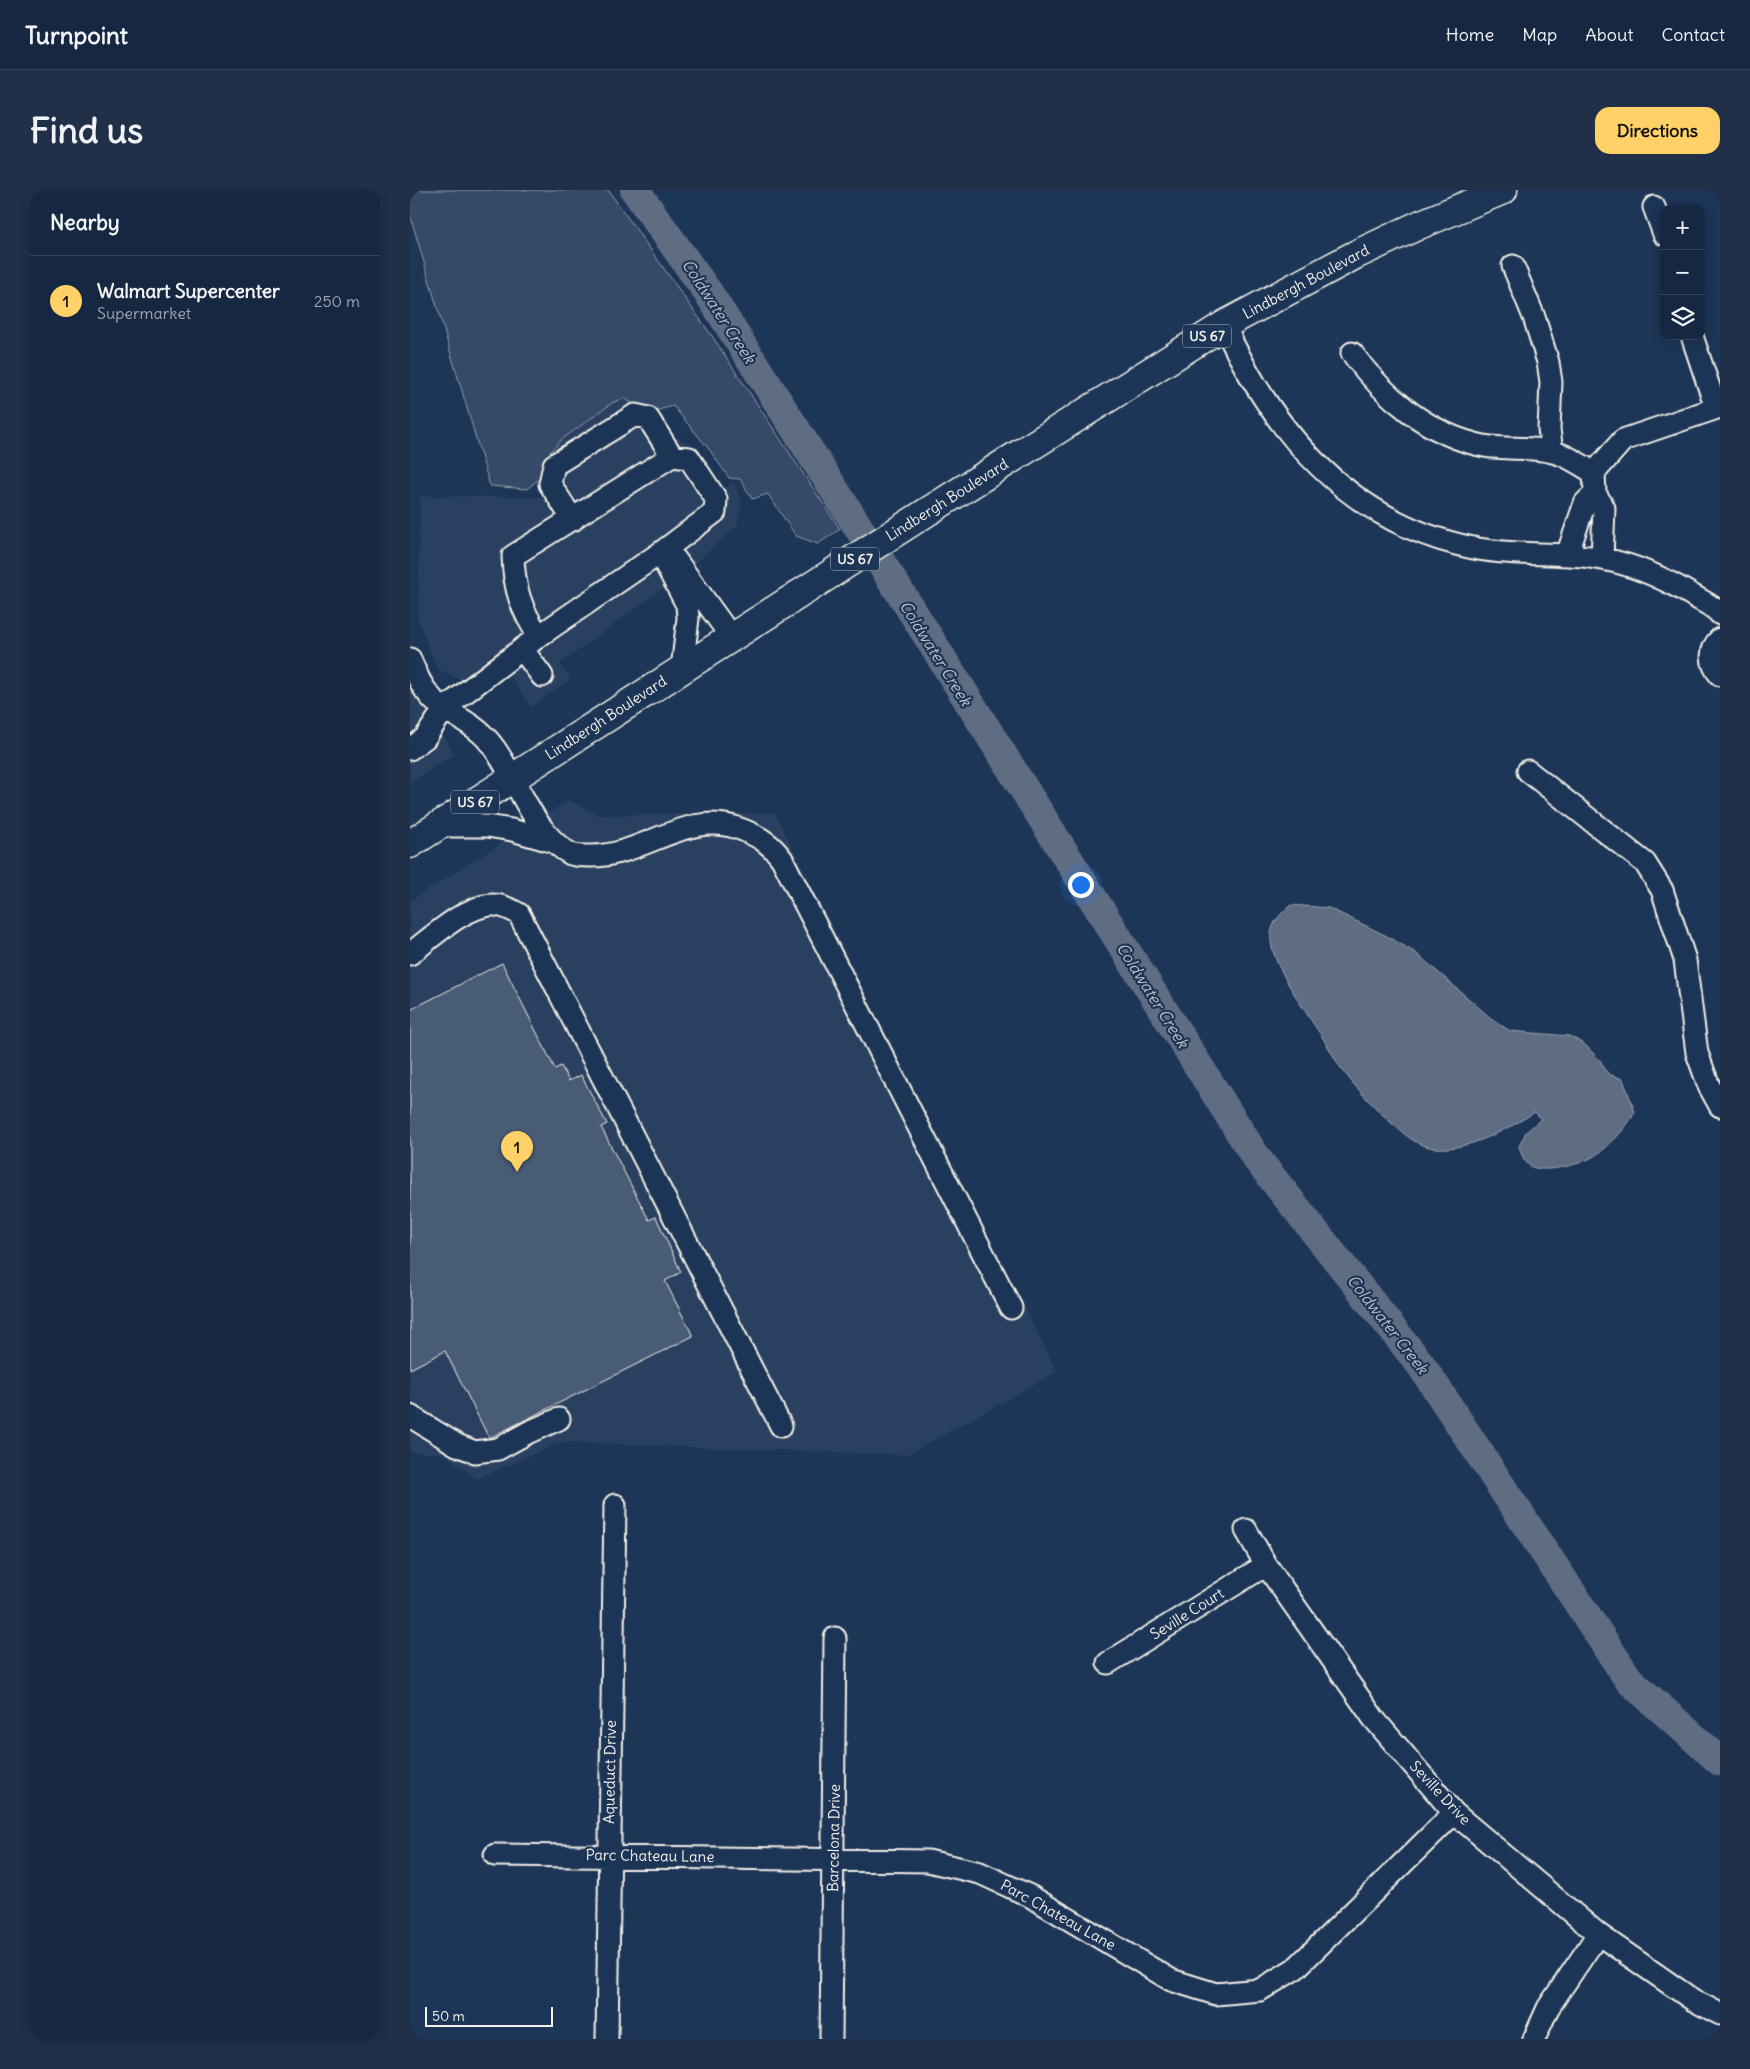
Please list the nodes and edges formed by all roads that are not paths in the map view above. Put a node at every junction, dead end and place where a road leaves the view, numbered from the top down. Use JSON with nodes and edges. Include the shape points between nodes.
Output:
{"nodes":[{"id":1,"x":1503,"y":190,"type":"edge"},
{"id":2,"x":1654,"y":207,"type":"dead end"},
{"id":3,"x":1660,"y":223,"type":"edge"},
{"id":4,"x":1512,"y":266,"type":"dead end"},
{"id":5,"x":1224,"y":325,"type":"junction"},
{"id":6,"x":1693,"y":340,"type":"edge"},
{"id":7,"x":1352,"y":353,"type":"dead end"},
{"id":8,"x":1718,"y":408,"type":"edge"},
{"id":9,"x":1552,"y":452,"type":"junction"},
{"id":10,"x":672,"y":456,"type":"junction"},
{"id":11,"x":1594,"y":483,"type":"junction"},
{"id":12,"x":574,"y":520,"type":"junction"},
{"id":13,"x":664,"y":553,"type":"junction"},
{"id":14,"x":1568,"y":555,"type":"junction"},
{"id":15,"x":1602,"y":559,"type":"junction"},
{"id":16,"x":1720,"y":614,"type":"edge"},
{"id":17,"x":539,"y":636,"type":"junction"},
{"id":18,"x":732,"y":638,"type":"junction"},
{"id":19,"x":1720,"y":639,"type":"edge"},
{"id":20,"x":523,"y":650,"type":"junction"},
{"id":21,"x":410,"y":659,"type":"edge"},
{"id":22,"x":682,"y":669,"type":"junction"},
{"id":23,"x":1720,"y":675,"type":"edge"},
{"id":24,"x":542,"y":676,"type":"dead end"},
{"id":25,"x":445,"y":708,"type":"junction"},
{"id":26,"x":410,"y":749,"type":"edge"},
{"id":27,"x":1528,"y":771,"type":"dead end"},
{"id":28,"x":513,"y":777,"type":"junction"},
{"id":29,"x":437,"y":826,"type":"junction"},
{"id":30,"x":554,"y":842,"type":"junction"},
{"id":31,"x":410,"y":844,"type":"edge"},
{"id":32,"x":410,"y":954,"type":"edge"},
{"id":33,"x":1720,"y":1106,"type":"edge"},
{"id":34,"x":1011,"y":1308,"type":"dead end"},
{"id":35,"x":410,"y":1416,"type":"edge"},
{"id":36,"x":559,"y":1419,"type":"dead end"},
{"id":37,"x":781,"y":1426,"type":"dead end"},
{"id":38,"x":615,"y":1505,"type":"dead end"},
{"id":39,"x":1246,"y":1530,"type":"dead end"},
{"id":40,"x":1266,"y":1565,"type":"junction"},
{"id":41,"x":835,"y":1638,"type":"dead end"},
{"id":42,"x":1108,"y":1663,"type":"dead end"},
{"id":43,"x":1454,"y":1813,"type":"junction"},
{"id":44,"x":495,"y":1855,"type":"dead end"},
{"id":45,"x":609,"y":1856,"type":"junction"},
{"id":46,"x":834,"y":1858,"type":"junction"},
{"id":47,"x":1598,"y":1934,"type":"junction"},
{"id":48,"x":1720,"y":2014,"type":"edge"},
{"id":49,"x":607,"y":2039,"type":"edge"},
{"id":50,"x":831,"y":2039,"type":"edge"},
{"id":51,"x":1534,"y":2039,"type":"edge"}],
"edges":[{"from":1,"to":5,"type":"main road","name":"Lindbergh Boulevard","number":"US 67","via":[[1355,255]]},
{"from":2,"to":3,"type":"street"},
{"from":4,"to":9,"type":"street","via":[[1534,317],[1548,362]]},
{"from":5,"to":14,"type":"street","via":[[1251,378],[1292,440],[1349,494],[1374,511],[1425,535],[1473,548],[1533,555]]},
{"from":5,"to":18,"type":"main road","name":"Lindbergh Boulevard","number":"US 67"},
{"from":6,"to":8,"type":"street"},
{"from":7,"to":9,"type":"street","via":[[1364,370],[1410,414],[1446,433],[1482,446]]},
{"from":8,"to":11,"type":"street","via":[[1623,440]]},
{"from":9,"to":11,"type":"street","via":[[1572,460]]},
{"from":10,"to":12,"type":"street"},
{"from":10,"to":12,"type":"street","via":[[648,418],[635,415],[554,466],[550,484]]},
{"from":10,"to":13,"type":"street","via":[[689,458],[716,499],[716,512]]},
{"from":11,"to":14,"type":"street"},
{"from":11,"to":15,"type":"street","via":[[1604,508]]},
{"from":12,"to":17,"type":"street","via":[[514,556],[514,580],[525,616]]},
{"from":13,"to":17,"type":"street"},
{"from":13,"to":18,"type":"street","via":[[675,559]]},
{"from":13,"to":22,"type":"street","via":[[666,566],[687,605]]},
{"from":14,"to":15,"type":"street"},
{"from":15,"to":16,"type":"street","via":[[1672,583]]},
{"from":17,"to":20,"type":"street"},
{"from":18,"to":22,"type":"main road","name":"Lindbergh Boulevard","number":"US 67"},
{"from":19,"to":23,"type":"street","via":[[1712,651],[1712,660]]},
{"from":20,"to":24,"type":"street"},
{"from":20,"to":25,"type":"street"},
{"from":21,"to":25,"type":"street","via":[[417,677],[437,703]]},
{"from":22,"to":28,"type":"main road","name":"Lindbergh Boulevard","number":"US 67"},
{"from":25,"to":26,"type":"street","via":[[425,738]]},
{"from":25,"to":28,"type":"street","via":[[487,739]]},
{"from":27,"to":33,"type":"street","via":[[1644,863],[1662,890],[1685,960],[1697,1052],[1708,1086]]},
{"from":28,"to":29,"type":"main road","name":"Lindbergh Boulevard","number":"US 67"},
{"from":28,"to":30,"type":"street"},
{"from":29,"to":30,"type":"street","via":[[487,826]]},
{"from":29,"to":31,"type":"main road","name":"Lindbergh Boulevard","number":"US 67"},
{"from":30,"to":34,"type":"street","via":[[573,855],[603,856],[686,826],[707,824],[739,828],[772,846],[782,859]]},
{"from":32,"to":37,"type":"street","via":[[450,923],[475,909],[493,904],[519,914]]},
{"from":35,"to":36,"type":"street","via":[[457,1446],[475,1452],[498,1449]]},
{"from":38,"to":45,"type":"street","name":"Aqueduct Drive"},
{"from":39,"to":40,"type":"street","name":"Seville Drive"},
{"from":40,"to":42,"type":"street","name":"Seville Court"},
{"from":40,"to":43,"type":"street","name":"Seville Drive","via":[[1374,1719]]},
{"from":41,"to":46,"type":"street","name":"Barcelona Drive"},
{"from":43,"to":46,"type":"street","name":"Parc Chateau Lane","via":[[1296,1968],[1260,1990],[1216,1994],[1172,1980],[1030,1896],[980,1873],[928,1861]]},
{"from":43,"to":47,"type":"street","name":"Seville Drive"},
{"from":44,"to":45,"type":"street","name":"Parc Chateau Lane"},
{"from":45,"to":46,"type":"street","name":"Parc Chateau Lane"},
{"from":45,"to":49,"type":"street","name":"Aqueduct Drive"},
{"from":46,"to":50,"type":"street","name":"Barcelona Drive"},
{"from":47,"to":48,"type":"street","name":"Seville Drive","via":[[1693,2000]]},
{"from":47,"to":51,"type":"street","via":[[1548,2008]]}]}
